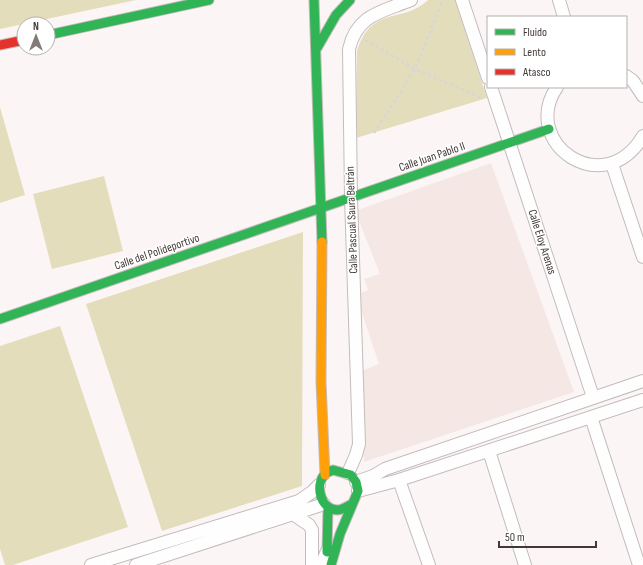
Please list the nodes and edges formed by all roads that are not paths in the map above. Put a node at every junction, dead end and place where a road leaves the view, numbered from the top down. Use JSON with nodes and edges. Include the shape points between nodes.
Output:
{"nodes":[{"id":1,"x":209,"y":0,"type":"edge"},
{"id":2,"x":314,"y":0,"type":"edge"},
{"id":3,"x":350,"y":0,"type":"edge"},
{"id":4,"x":411,"y":0,"type":"edge"},
{"id":5,"x":462,"y":0,"type":"edge"},
{"id":6,"x":559,"y":0,"type":"edge"},
{"id":7,"x":564,"y":16,"type":"edge"},
{"id":8,"x":56,"y":33,"type":"edge"},
{"id":9,"x":16,"y":42,"type":"edge"},
{"id":10,"x":0,"y":45,"type":"edge"},
{"id":11,"x":316,"y":48,"type":"junction"},
{"id":12,"x":487,"y":75,"type":"edge"},
{"id":13,"x":627,"y":77,"type":"edge"},
{"id":14,"x":491,"y":88,"type":"edge"},
{"id":15,"x":556,"y":88,"type":"edge"},
{"id":16,"x":643,"y":96,"type":"edge"},
{"id":17,"x":550,"y":128,"type":"junction"},
{"id":18,"x":643,"y":136,"type":"edge"},
{"id":19,"x":509,"y":143,"type":"junction"},
{"id":20,"x":612,"y":164,"type":"junction"},
{"id":21,"x":351,"y":197,"type":"junction"},
{"id":22,"x":322,"y":208,"type":"junction"},
{"id":23,"x":643,"y":256,"type":"edge"},
{"id":24,"x":0,"y":319,"type":"edge"},
{"id":25,"x":643,"y":381,"type":"edge"},
{"id":26,"x":593,"y":397,"type":"junction"},
{"id":27,"x":643,"y":400,"type":"edge"},
{"id":28,"x":591,"y":417,"type":"junction"},
{"id":29,"x":489,"y":451,"type":"junction"},
{"id":30,"x":325,"y":453,"type":"junction"},
{"id":31,"x":349,"y":479,"type":"junction"},
{"id":32,"x":322,"y":480,"type":"junction"},
{"id":33,"x":399,"y":480,"type":"junction"},
{"id":34,"x":352,"y":504,"type":"junction"},
{"id":35,"x":326,"y":505,"type":"junction"},
{"id":36,"x":293,"y":514,"type":"junction"},
{"id":37,"x":154,"y":562,"type":"edge"},
{"id":38,"x":329,"y":562,"type":"edge"},
{"id":39,"x":91,"y":565,"type":"edge"},
{"id":40,"x":136,"y":565,"type":"edge"},
{"id":41,"x":312,"y":565,"type":"edge"},
{"id":42,"x":428,"y":565,"type":"edge"},
{"id":43,"x":525,"y":565,"type":"edge"},
{"id":44,"x":639,"y":565,"type":"edge"}],
"edges":[{"from":1,"to":8,"type":"main road"},
{"from":2,"to":11,"type":"main road"},
{"from":3,"to":11,"type":"main road","via":[[336,15]]},
{"from":4,"to":21,"type":"street","name":"Calle Pascual Saura Beltrán","via":[[364,20],[352,37],[348,62]]},
{"from":5,"to":12,"type":"street"},
{"from":6,"to":7,"type":"street"},
{"from":9,"to":10,"type":"main road"},
{"from":11,"to":22,"type":"main road"},
{"from":13,"to":16,"type":"street"},
{"from":14,"to":19,"type":"street","name":"Calle Eloy Arenas"},
{"from":15,"to":17,"type":"street","via":[[549,103],[547,119]]},
{"from":17,"to":19,"type":"main road","name":"Calle Juan Pablo II"},
{"from":17,"to":20,"type":"street","via":[[558,146],[569,157],[582,164]]},
{"from":18,"to":20,"type":"street","via":[[636,148],[625,158]]},
{"from":19,"to":21,"type":"main road","name":"Calle Juan Pablo II"},
{"from":19,"to":26,"type":"street","name":"Calle Eloy Arenas"},
{"from":20,"to":23,"type":"street"},
{"from":21,"to":22,"type":"main road","name":"Calle Juan Pablo II"},
{"from":21,"to":31,"type":"street","name":"Calle Pascual Saura Beltrán","via":[[358,450]]},
{"from":22,"to":24,"type":"main road","name":"Calle del Polideportivo"},
{"from":22,"to":30,"type":"main road","via":[[322,404]]},
{"from":25,"to":26,"type":"street"},
{"from":26,"to":31,"type":"street","via":[[385,469],[373,476]]},
{"from":27,"to":28,"type":"street"},
{"from":28,"to":29,"type":"street"},
{"from":28,"to":44,"type":"street"},
{"from":29,"to":33,"type":"street"},
{"from":29,"to":43,"type":"street"},
{"from":30,"to":31,"type":"main road"},
{"from":30,"to":32,"type":"main road"},
{"from":31,"to":32,"type":"main road"},
{"from":31,"to":33,"type":"street"},
{"from":31,"to":34,"type":"main road"},
{"from":32,"to":35,"type":"main road","via":[[320,498]]},
{"from":32,"to":39,"type":"street","via":[[312,492],[300,500]]},
{"from":33,"to":42,"type":"street"},
{"from":34,"to":35,"type":"main road","via":[[340,509]]},
{"from":34,"to":38,"type":"main road"},
{"from":35,"to":36,"type":"street"},
{"from":35,"to":38,"type":"main road"},
{"from":36,"to":37,"type":"street"},
{"from":36,"to":41,"type":"street","via":[[312,530]]},
{"from":37,"to":40,"type":"street"}]}
